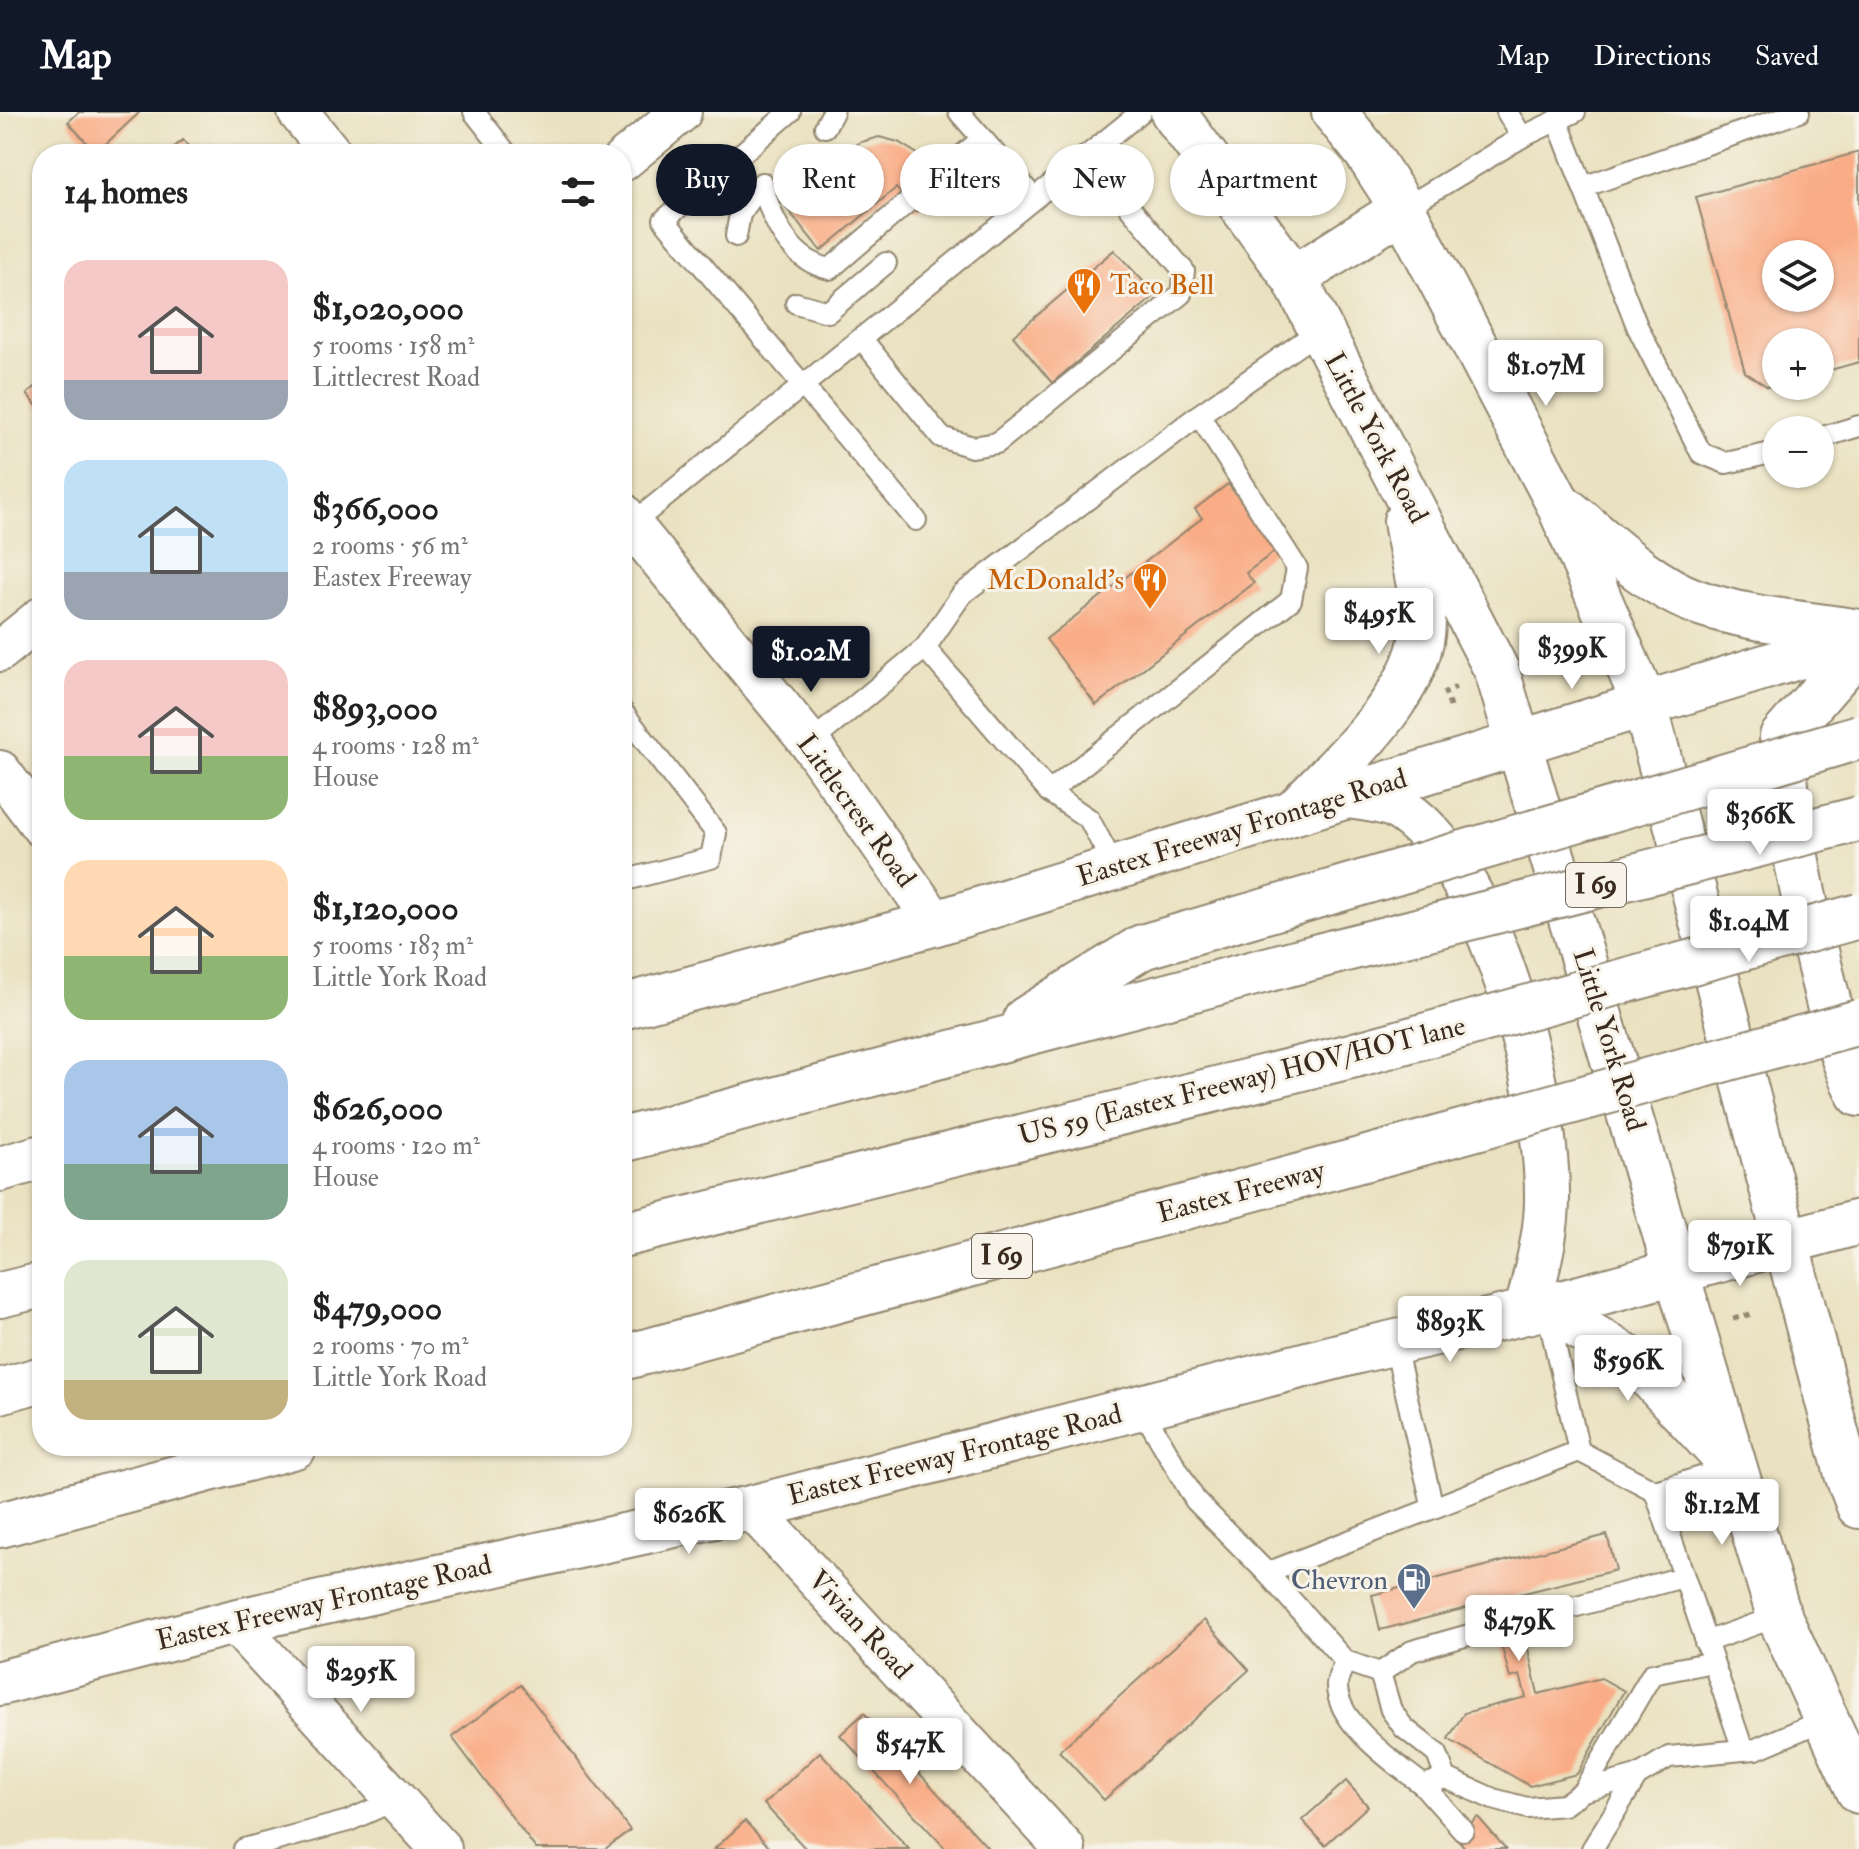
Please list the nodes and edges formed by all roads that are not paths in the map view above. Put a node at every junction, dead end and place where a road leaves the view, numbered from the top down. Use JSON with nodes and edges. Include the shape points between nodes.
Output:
{"nodes":[{"id":1,"x":298,"y":112,"type":"edge"},
{"id":2,"x":474,"y":112,"type":"edge"},
{"id":3,"x":681,"y":112,"type":"edge"},
{"id":4,"x":790,"y":112,"type":"edge"},
{"id":5,"x":959,"y":112,"type":"edge"},
{"id":6,"x":1141,"y":112,"type":"edge"},
{"id":7,"x":1173,"y":112,"type":"edge"},
{"id":8,"x":1334,"y":112,"type":"edge"},
{"id":9,"x":1507,"y":112,"type":"edge"},
{"id":10,"x":1799,"y":112,"type":"edge"},
{"id":11,"x":1566,"y":116,"type":"edge"},
{"id":12,"x":1522,"y":137,"type":"junction"},
{"id":13,"x":982,"y":139,"type":"junction"},
{"id":14,"x":324,"y":144,"type":"edge"},
{"id":15,"x":499,"y":144,"type":"edge"},
{"id":16,"x":976,"y":144,"type":"edge"},
{"id":17,"x":986,"y":144,"type":"edge"},
{"id":18,"x":1101,"y":144,"type":"edge"},
{"id":19,"x":632,"y":153,"type":"edge"},
{"id":20,"x":1583,"y":187,"type":"junction"},
{"id":21,"x":1045,"y":189,"type":"edge"},
{"id":22,"x":1029,"y":192,"type":"edge"},
{"id":23,"x":1034,"y":198,"type":"junction"},
{"id":24,"x":900,"y":209,"type":"edge"},
{"id":25,"x":1403,"y":209,"type":"junction"},
{"id":26,"x":1137,"y":216,"type":"edge"},
{"id":27,"x":736,"y":236,"type":"dead end"},
{"id":28,"x":886,"y":263,"type":"dead end"},
{"id":29,"x":1294,"y":278,"type":"junction"},
{"id":30,"x":796,"y":303,"type":"dead end"},
{"id":31,"x":1320,"y":330,"type":"junction"},
{"id":32,"x":861,"y":338,"type":"junction"},
{"id":33,"x":804,"y":385,"type":"junction"},
{"id":34,"x":1199,"y":415,"type":"junction"},
{"id":35,"x":1859,"y":426,"type":"edge"},
{"id":36,"x":1834,"y":434,"type":"edge"},
{"id":37,"x":1762,"y":455,"type":"edge"},
{"id":38,"x":1399,"y":480,"type":"junction"},
{"id":39,"x":1558,"y":503,"type":"junction"},
{"id":40,"x":632,"y":518,"type":"edge"},
{"id":41,"x":916,"y":520,"type":"dead end"},
{"id":42,"x":632,"y":531,"type":"edge"},
{"id":43,"x":32,"y":625,"type":"edge"},
{"id":44,"x":1859,"y":632,"type":"edge"},
{"id":45,"x":1859,"y":638,"type":"edge"},
{"id":46,"x":925,"y":648,"type":"junction"},
{"id":47,"x":1859,"y":649,"type":"edge"},
{"id":48,"x":0,"y":651,"type":"edge"},
{"id":49,"x":1645,"y":705,"type":"junction"},
{"id":50,"x":632,"y":724,"type":"edge"},
{"id":51,"x":1859,"y":737,"type":"edge"},
{"id":52,"x":810,"y":743,"type":"junction"},
{"id":53,"x":1518,"y":743,"type":"junction"},
{"id":54,"x":0,"y":771,"type":"edge"},
{"id":55,"x":1049,"y":792,"type":"junction"},
{"id":56,"x":1350,"y":796,"type":"junction"},
{"id":57,"x":1294,"y":813,"type":"junction"},
{"id":58,"x":32,"y":814,"type":"edge"},
{"id":59,"x":1859,"y":819,"type":"edge"},
{"id":60,"x":1115,"y":868,"type":"junction"},
{"id":61,"x":632,"y":878,"type":"edge"},
{"id":62,"x":1859,"y":916,"type":"edge"},
{"id":63,"x":936,"y":923,"type":"junction"},
{"id":64,"x":632,"y":1004,"type":"edge"},
{"id":65,"x":1859,"y":1022,"type":"edge"},
{"id":66,"x":986,"y":1043,"type":"junction"},
{"id":67,"x":1859,"y":1094,"type":"edge"},
{"id":68,"x":632,"y":1137,"type":"edge"},
{"id":69,"x":32,"y":1160,"type":"edge"},
{"id":70,"x":0,"y":1168,"type":"edge"},
{"id":71,"x":1859,"y":1222,"type":"edge"},
{"id":72,"x":632,"y":1233,"type":"edge"},
{"id":73,"x":1787,"y":1240,"type":"junction"},
{"id":74,"x":1676,"y":1270,"type":"junction"},
{"id":75,"x":32,"y":1287,"type":"edge"},
{"id":76,"x":0,"y":1295,"type":"edge"},
{"id":77,"x":1537,"y":1310,"type":"junction"},
{"id":78,"x":1394,"y":1342,"type":"junction"},
{"id":79,"x":632,"y":1355,"type":"edge"},
{"id":80,"x":32,"y":1382,"type":"edge"},
{"id":81,"x":0,"y":1391,"type":"edge"},
{"id":82,"x":1141,"y":1407,"type":"junction"},
{"id":83,"x":1579,"y":1451,"type":"junction"},
{"id":84,"x":258,"y":1456,"type":"edge"},
{"id":85,"x":1734,"y":1467,"type":"junction"},
{"id":86,"x":1655,"y":1491,"type":"junction"},
{"id":87,"x":1859,"y":1506,"type":"edge"},
{"id":88,"x":751,"y":1508,"type":"junction"},
{"id":89,"x":1433,"y":1508,"type":"junction"},
{"id":90,"x":0,"y":1525,"type":"edge"},
{"id":91,"x":1267,"y":1573,"type":"junction"},
{"id":92,"x":1683,"y":1577,"type":"junction"},
{"id":93,"x":1779,"y":1616,"type":"junction"},
{"id":94,"x":1522,"y":1621,"type":"dead end"},
{"id":95,"x":234,"y":1622,"type":"junction"},
{"id":96,"x":1497,"y":1627,"type":"dead end"},
{"id":97,"x":1705,"y":1642,"type":"junction"},
{"id":98,"x":1345,"y":1661,"type":"junction"},
{"id":99,"x":1713,"y":1662,"type":"junction"},
{"id":100,"x":1380,"y":1673,"type":"junction"},
{"id":101,"x":0,"y":1683,"type":"edge"},
{"id":102,"x":1826,"y":1719,"type":"junction"},
{"id":103,"x":1743,"y":1750,"type":"junction"},
{"id":104,"x":1637,"y":1776,"type":"junction"},
{"id":105,"x":1446,"y":1778,"type":"junction"},
{"id":106,"x":1423,"y":1785,"type":"junction"},
{"id":107,"x":1583,"y":1791,"type":"junction"},
{"id":108,"x":1859,"y":1791,"type":"edge"},
{"id":109,"x":395,"y":1800,"type":"junction"},
{"id":110,"x":1463,"y":1830,"type":"dead end"},
{"id":111,"x":244,"y":1849,"type":"edge"},
{"id":112,"x":441,"y":1849,"type":"edge"},
{"id":113,"x":1065,"y":1849,"type":"edge"},
{"id":114,"x":1592,"y":1849,"type":"edge"}],
"edges":[{"from":1,"to":14,"type":"street"},
{"from":2,"to":15,"type":"lane"},
{"from":3,"to":19,"type":"street"},
{"from":4,"to":33,"type":"lane","via":[[664,220]]},
{"from":5,"to":13,"type":"lane"},
{"from":6,"to":18,"type":"lane"},
{"from":7,"to":29,"type":"main road","name":"Little York Road"},
{"from":8,"to":25,"type":"main road"},
{"from":9,"to":12,"type":"lane"},
{"from":10,"to":20,"type":"lane"},
{"from":11,"to":12,"type":"lane"},
{"from":11,"to":20,"type":"lane"},
{"from":12,"to":25,"type":"lane"},
{"from":13,"to":16,"type":"lane"},
{"from":13,"to":17,"type":"lane"},
{"from":20,"to":37,"type":"lane","via":[[1637,326],[1701,453],[1726,463]]},
{"from":21,"to":23,"type":"lane"},
{"from":22,"to":23,"type":"lane"},
{"from":23,"to":32,"type":"lane"},
{"from":24,"to":27,"type":"lane","via":[[830,269],[810,265],[773,223],[762,183],[740,214]]},
{"from":25,"to":29,"type":"main road"},
{"from":25,"to":39,"type":"main road"},
{"from":26,"to":32,"type":"lane","via":[[1184,271],[1181,294],[997,443],[972,447],[941,437]]},
{"from":28,"to":30,"type":"lane","via":[[828,312]]},
{"from":29,"to":31,"type":"main road","name":"Little York Road"},
{"from":31,"to":34,"type":"lane"},
{"from":31,"to":38,"type":"main road","name":"Little York Road"},
{"from":32,"to":33,"type":"lane"},
{"from":33,"to":40,"type":"lane"},
{"from":33,"to":41,"type":"lane"},
{"from":34,"to":46,"type":"lane","via":[[962,594]]},
{"from":34,"to":55,"type":"lane","via":[[1297,568],[1291,600]]},
{"from":35,"to":36,"type":"lane"},
{"from":38,"to":53,"type":"main road","name":"Little York Road","via":[[1497,671]]},
{"from":38,"to":57,"type":"main road","via":[[1423,621],[1408,677],[1389,709]]},
{"from":39,"to":44,"type":"main road","via":[[1637,567],[1693,601]]},
{"from":39,"to":49,"type":"main road"},
{"from":42,"to":52,"type":"street","name":"Littlecrest Road"},
{"from":43,"to":48,"type":"street"},
{"from":45,"to":49,"type":"main road","name":"Eastex Freeway Frontage Road"},
{"from":46,"to":52,"type":"lane"},
{"from":46,"to":55,"type":"lane"},
{"from":47,"to":67,"type":"main road","via":[[1782,737],[1798,879],[1840,1054]]},
{"from":49,"to":53,"type":"main road","name":"Eastex Freeway Frontage Road"},
{"from":49,"to":73,"type":"main road"},
{"from":50,"to":61,"type":"lane","via":[[716,833],[711,858]]},
{"from":51,"to":66,"type":"main road","bridge":true,"via":[[1142,947]]},
{"from":52,"to":63,"type":"street","name":"Littlecrest Road"},
{"from":53,"to":56,"type":"main road","name":"Eastex Freeway Frontage Road"},
{"from":53,"to":74,"type":"main road","name":"Little York Road"},
{"from":54,"to":58,"type":"street"},
{"from":55,"to":60,"type":"lane","via":[[1089,819]]},
{"from":56,"to":57,"type":"main road","name":"Eastex Freeway Frontage Road"},
{"from":56,"to":77,"type":"main road","via":[[1395,806],[1429,834],[1472,895],[1503,977],[1535,1085],[1545,1155],[1546,1224]]},
{"from":57,"to":60,"type":"main road","name":"Eastex Freeway Frontage Road"},
{"from":59,"to":66,"type":"main road","number":"I 69","bridge":true},
{"from":60,"to":63,"type":"main road","name":"Eastex Freeway Frontage Road"},
{"from":62,"to":72,"type":"main road","name":"US 59 (Eastex Freeway) HOV/HOT lane","bridge":true,"via":[[1355,1055]]},
{"from":63,"to":64,"type":"main road","name":"Eastex Freeway Frontage Road"},
{"from":65,"to":79,"type":"main road","name":"Eastex Freeway","number":"I 69","bridge":true},
{"from":66,"to":68,"type":"main road","number":"I 69"},
{"from":69,"to":70,"type":"main road"},
{"from":71,"to":73,"type":"main road","name":"Eastex Freeway Frontage Road"},
{"from":73,"to":74,"type":"main road","name":"Eastex Freeway Frontage Road"},
{"from":73,"to":87,"type":"main road"},
{"from":74,"to":77,"type":"main road","name":"Eastex Freeway Frontage Road"},
{"from":74,"to":85,"type":"main road","name":"Little York Road"},
{"from":75,"to":76,"type":"main road"},
{"from":77,"to":78,"type":"main road","name":"Eastex Freeway Frontage Road"},
{"from":77,"to":83,"type":"lane"},
{"from":77,"to":85,"type":"main road","via":[[1639,1365]]},
{"from":78,"to":82,"type":"main road","name":"Eastex Freeway Frontage Road"},
{"from":78,"to":89,"type":"lane"},
{"from":80,"to":81,"type":"main road"},
{"from":82,"to":88,"type":"main road","name":"Eastex Freeway Frontage Road"},
{"from":82,"to":91,"type":"lane","via":[[1195,1500]]},
{"from":83,"to":86,"type":"lane"},
{"from":83,"to":89,"type":"lane"},
{"from":84,"to":90,"type":"main road"},
{"from":85,"to":86,"type":"lane"},
{"from":85,"to":93,"type":"main road","name":"Little York Road"},
{"from":86,"to":92,"type":"lane"},
{"from":88,"to":95,"type":"main road","name":"Eastex Freeway Frontage Road"},
{"from":88,"to":113,"type":"street","name":"Vivian Road"},
{"from":89,"to":91,"type":"lane"},
{"from":91,"to":98,"type":"lane"},
{"from":92,"to":94,"type":"lane"},
{"from":92,"to":97,"type":"lane"},
{"from":93,"to":97,"type":"lane"},
{"from":93,"to":102,"type":"main road","name":"Little York Road"},
{"from":95,"to":101,"type":"main road","name":"Eastex Freeway Frontage Road"},
{"from":95,"to":109,"type":"street"},
{"from":96,"to":100,"type":"lane","via":[[1412,1651]]},
{"from":97,"to":99,"type":"lane"},
{"from":98,"to":100,"type":"lane"},
{"from":98,"to":106,"type":"lane","via":[[1337,1685],[1346,1715]]},
{"from":99,"to":103,"type":"lane"},
{"from":99,"to":107,"type":"lane","via":[[1652,1674]]},
{"from":100,"to":105,"type":"lane","via":[[1391,1710],[1404,1728],[1437,1754]]},
{"from":102,"to":103,"type":"lane"},
{"from":102,"to":108,"type":"main road","name":"Little York Road"},
{"from":103,"to":104,"type":"lane","via":[[1669,1757]]},
{"from":104,"to":107,"type":"lane"},
{"from":104,"to":114,"type":"lane"},
{"from":105,"to":106,"type":"lane"},
{"from":105,"to":107,"type":"lane","via":[[1527,1808],[1564,1805]]},
{"from":106,"to":110,"type":"lane"},
{"from":109,"to":111,"type":"lane","via":[[348,1821]]},
{"from":109,"to":112,"type":"street"}]}
